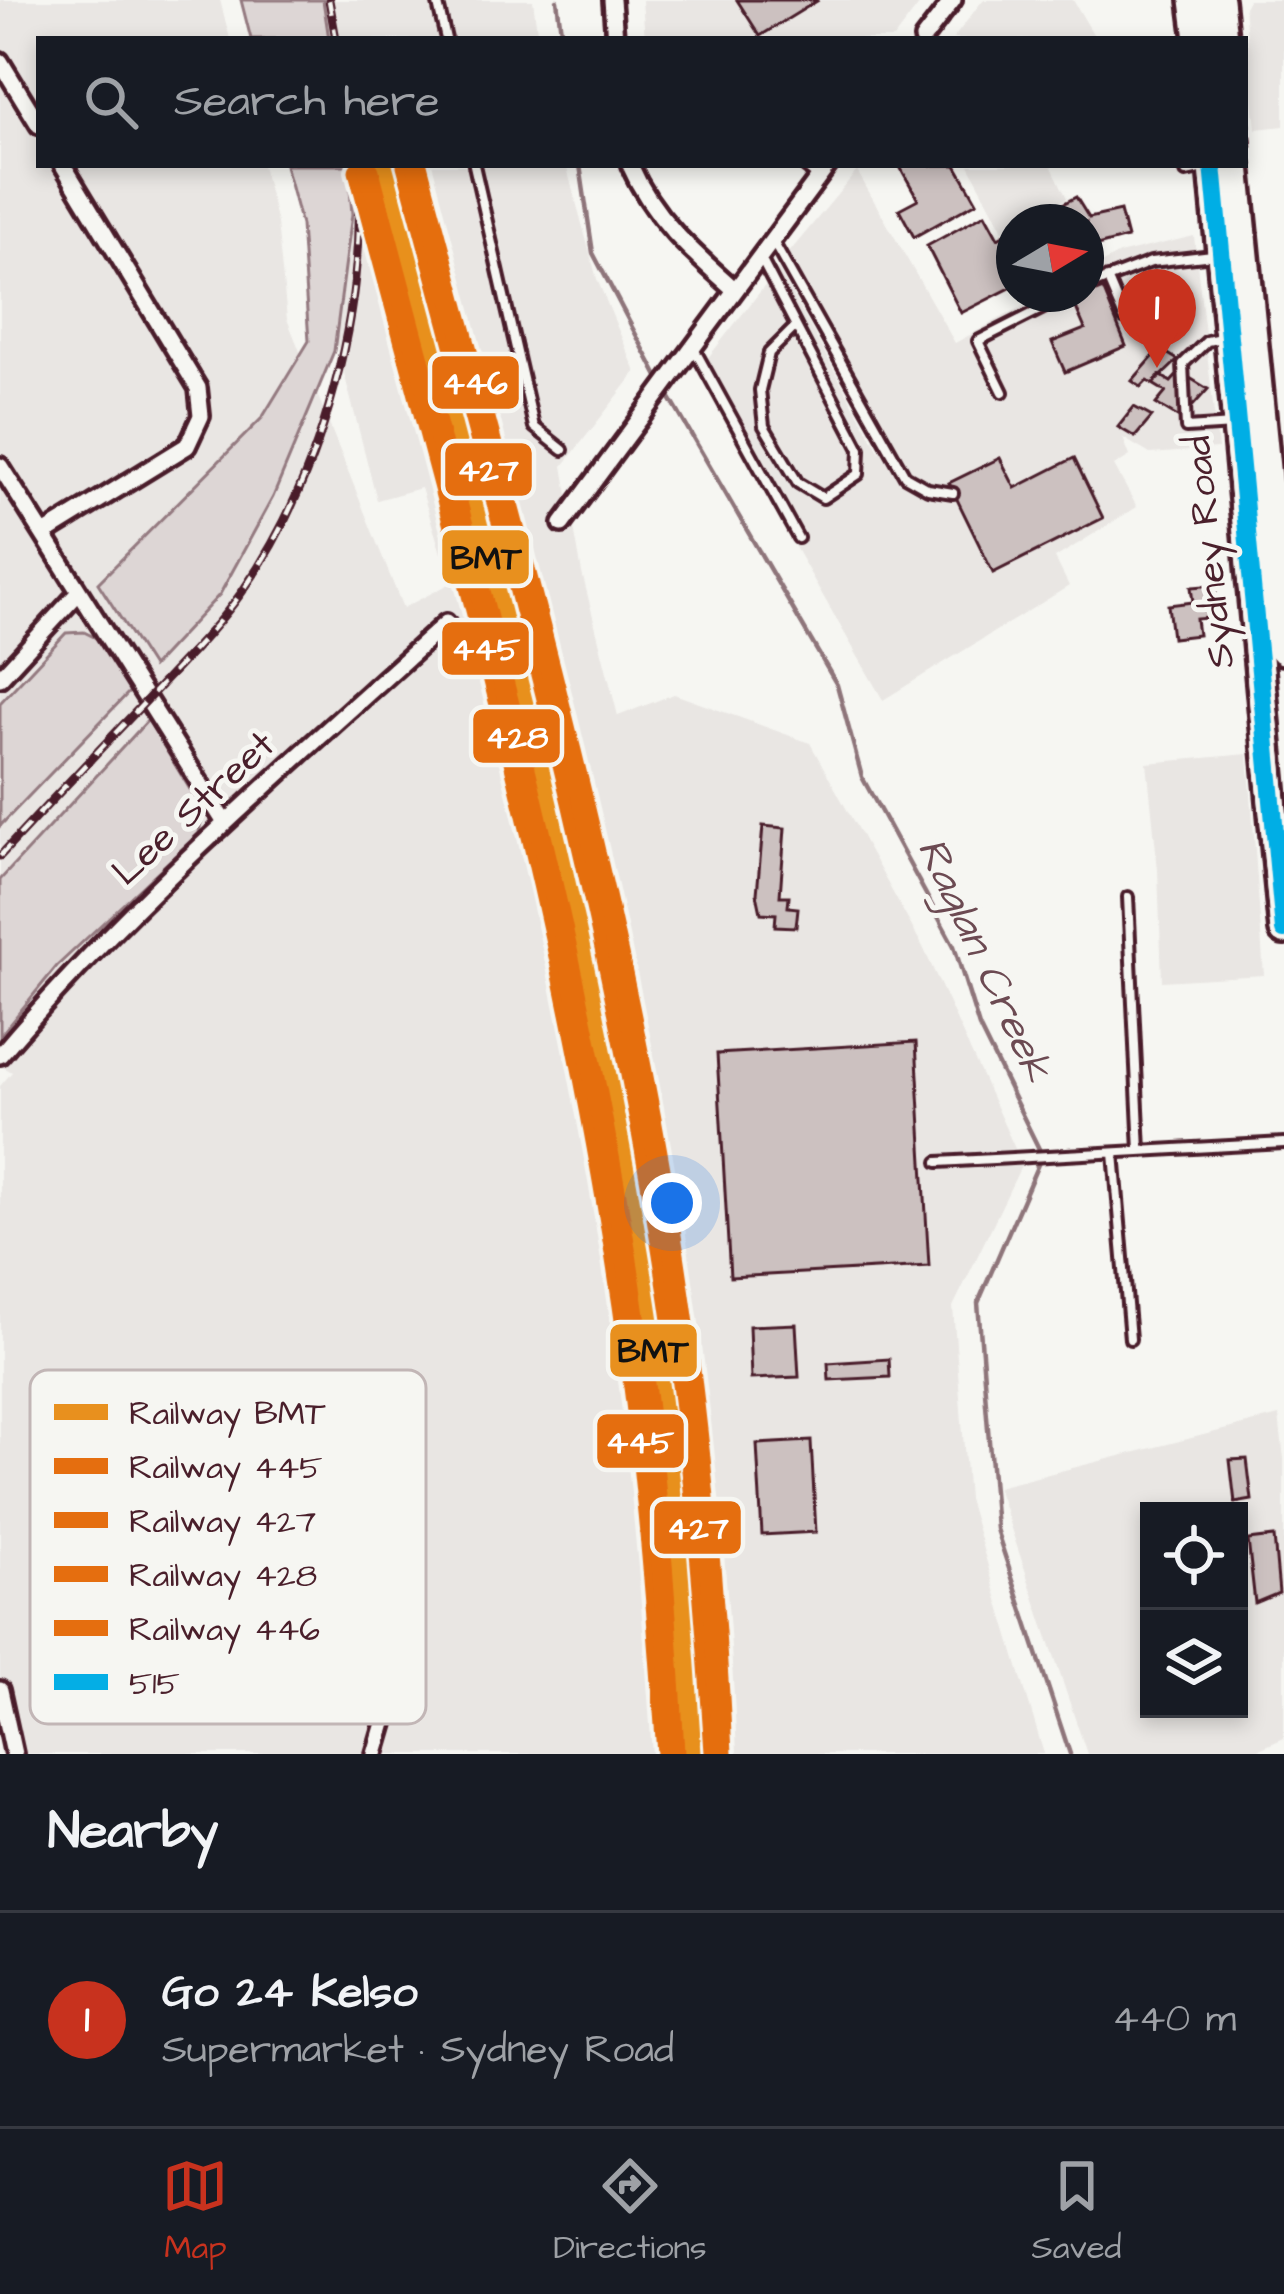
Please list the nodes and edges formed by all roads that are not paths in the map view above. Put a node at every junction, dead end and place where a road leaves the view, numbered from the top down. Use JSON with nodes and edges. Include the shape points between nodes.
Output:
{"nodes":[{"id":1,"x":437,"y":0,"type":"edge"},
{"id":2,"x":612,"y":0,"type":"edge"},
{"id":3,"x":953,"y":0,"type":"edge"},
{"id":4,"x":1194,"y":0,"type":"edge"},
{"id":5,"x":1219,"y":0,"type":"edge"},
{"id":6,"x":445,"y":36,"type":"edge"},
{"id":7,"x":615,"y":36,"type":"edge"},
{"id":8,"x":925,"y":36,"type":"edge"},
{"id":9,"x":1198,"y":36,"type":"edge"},
{"id":10,"x":1223,"y":36,"type":"edge"},
{"id":11,"x":0,"y":61,"type":"edge"},
{"id":12,"x":36,"y":120,"type":"edge"},
{"id":13,"x":65,"y":168,"type":"edge"},
{"id":14,"x":475,"y":168,"type":"edge"},
{"id":15,"x":632,"y":168,"type":"edge"},
{"id":16,"x":1212,"y":168,"type":"edge"},
{"id":17,"x":1212,"y":168,"type":"edge"},
{"id":18,"x":823,"y":171,"type":"edge"},
{"id":19,"x":772,"y":239,"type":"junction"},
{"id":20,"x":1220,"y":254,"type":"junction"},
{"id":21,"x":759,"y":255,"type":"junction"},
{"id":22,"x":1107,"y":278,"type":"junction"},
{"id":23,"x":1104,"y":279,"type":"edge"},
{"id":24,"x":734,"y":289,"type":"junction"},
{"id":25,"x":1035,"y":312,"type":"edge"},
{"id":26,"x":1124,"y":318,"type":"dead end"},
{"id":27,"x":794,"y":328,"type":"junction"},
{"id":28,"x":1228,"y":337,"type":"junction"},
{"id":29,"x":692,"y":346,"type":"junction"},
{"id":30,"x":1003,"y":392,"type":"dead end"},
{"id":31,"x":1235,"y":425,"type":"junction"},
{"id":32,"x":563,"y":450,"type":"dead end"},
{"id":33,"x":0,"y":466,"type":"edge"},
{"id":34,"x":953,"y":493,"type":"dead end"},
{"id":35,"x":562,"y":524,"type":"dead end"},
{"id":36,"x":44,"y":534,"type":"junction"},
{"id":37,"x":799,"y":538,"type":"dead end"},
{"id":38,"x":79,"y":592,"type":"junction"},
{"id":39,"x":446,"y":622,"type":"dead end"},
{"id":40,"x":1284,"y":650,"type":"edge"},
{"id":41,"x":0,"y":678,"type":"edge"},
{"id":42,"x":225,"y":823,"type":"junction"},
{"id":43,"x":1127,"y":897,"type":"dead end"},
{"id":44,"x":1284,"y":930,"type":"edge"},
{"id":45,"x":0,"y":1055,"type":"edge"},
{"id":46,"x":1284,"y":1143,"type":"edge"},
{"id":47,"x":1140,"y":1151,"type":"junction"},
{"id":48,"x":1114,"y":1153,"type":"junction"},
{"id":49,"x":938,"y":1162,"type":"dead end"},
{"id":50,"x":1130,"y":1339,"type":"dead end"},
{"id":51,"x":0,"y":1690,"type":"edge"},
{"id":52,"x":384,"y":1724,"type":"edge"},
{"id":53,"x":14,"y":1754,"type":"edge"},
{"id":54,"x":375,"y":1754,"type":"edge"}],
"edges":[{"from":1,"to":6,"type":"lane"},
{"from":2,"to":7,"type":"street"},
{"from":3,"to":8,"type":"street"},
{"from":4,"to":9,"type":"highway"},
{"from":5,"to":10,"type":"highway"},
{"from":11,"to":12,"type":"street"},
{"from":13,"to":36,"type":"street","via":[[198,388],[202,416],[187,446]]},
{"from":14,"to":32,"type":"lane","via":[[534,428]]},
{"from":15,"to":24,"type":"street","via":[[670,230]]},
{"from":16,"to":20,"type":"highway","name":"Sydney Road","via":[[1209,222]]},
{"from":17,"to":40,"type":"highway","name":"Sydney Road"},
{"from":18,"to":19,"type":"street"},
{"from":19,"to":21,"type":"street"},
{"from":19,"to":34,"type":"lane","via":[[905,476]]},
{"from":20,"to":22,"type":"lane","via":[[1151,262]]},
{"from":20,"to":28,"type":"highway","name":"Sydney Road"},
{"from":21,"to":24,"type":"street"},
{"from":21,"to":27,"type":"lane"},
{"from":22,"to":23,"type":"lane"},
{"from":22,"to":26,"type":"lane"},
{"from":24,"to":29,"type":"street"},
{"from":25,"to":30,"type":"lane","via":[[978,341]]},
{"from":27,"to":27,"type":"lane","via":[[860,449],[859,474],[823,498],[798,483],[764,426],[760,390],[769,353]]},
{"from":28,"to":31,"type":"highway","name":"Sydney Road"},
{"from":28,"to":31,"type":"lane","via":[[1207,341],[1183,364],[1186,428]]},
{"from":29,"to":35,"type":"street"},
{"from":29,"to":37,"type":"lane"},
{"from":31,"to":44,"type":"highway","name":"Sydney Road"},
{"from":33,"to":36,"type":"street"},
{"from":36,"to":38,"type":"street"},
{"from":38,"to":41,"type":"street"},
{"from":38,"to":42,"type":"street"},
{"from":39,"to":42,"type":"street","name":"Lee Street"},
{"from":42,"to":45,"type":"street","name":"Lee Street","via":[[68,975]]},
{"from":43,"to":47,"type":"lane"},
{"from":46,"to":47,"type":"lane"},
{"from":47,"to":48,"type":"lane"},
{"from":48,"to":49,"type":"lane"},
{"from":48,"to":50,"type":"lane"},
{"from":51,"to":53,"type":"street"},
{"from":52,"to":54,"type":"street"}]}
